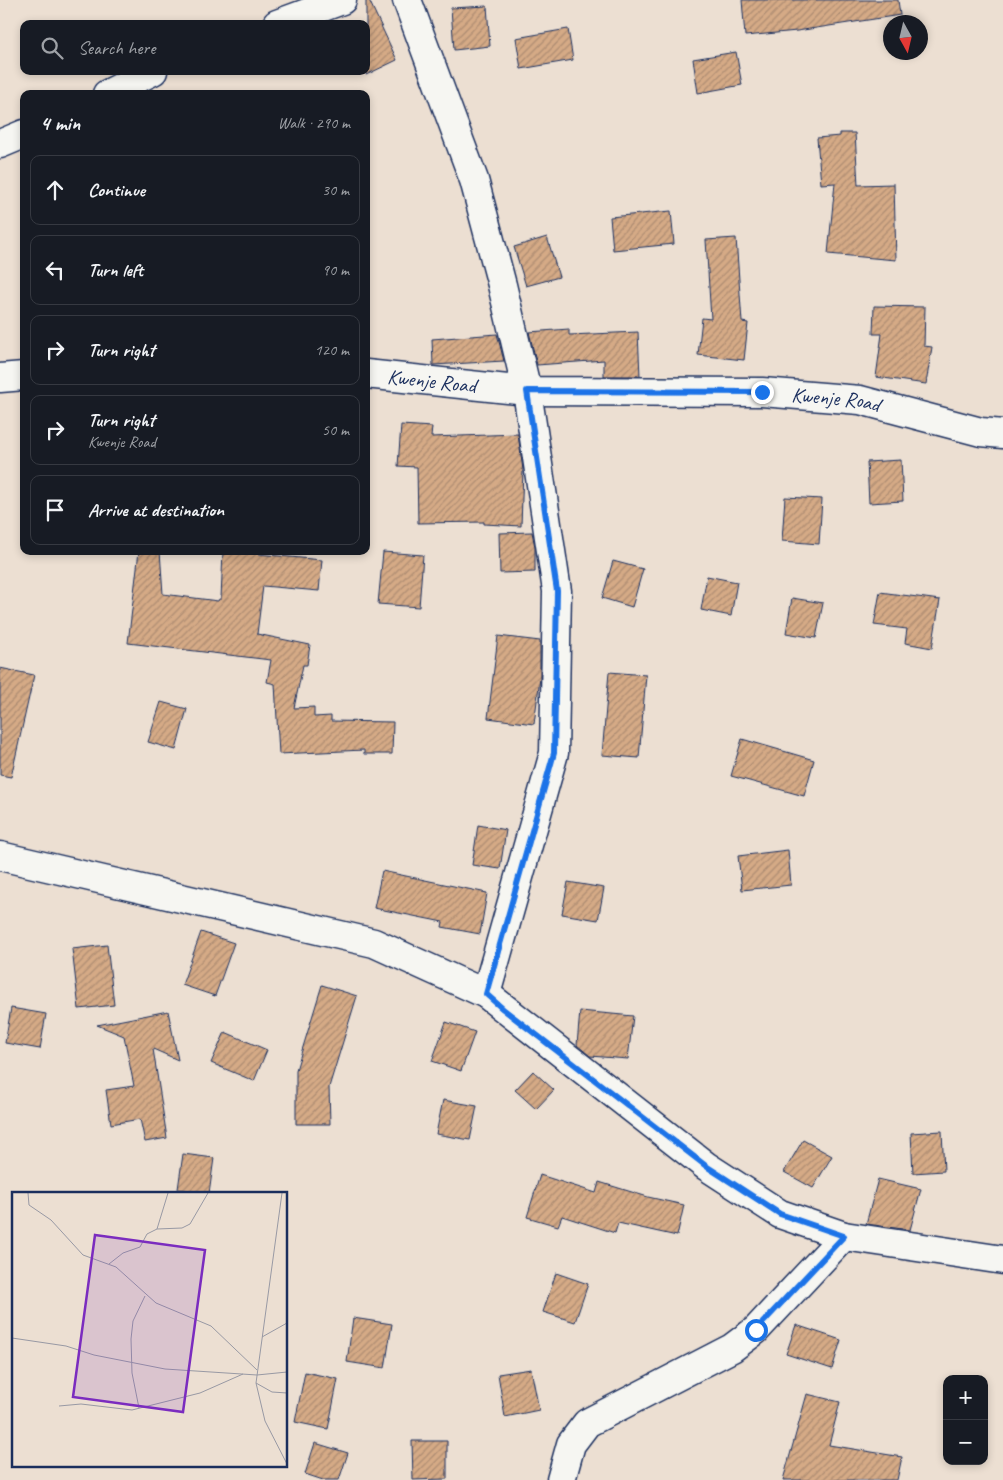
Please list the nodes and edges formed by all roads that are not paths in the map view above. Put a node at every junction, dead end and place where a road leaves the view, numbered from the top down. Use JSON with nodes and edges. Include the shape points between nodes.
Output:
{"nodes":[{"id":1,"x":342,"y":0,"type":"edge"},
{"id":2,"x":406,"y":0,"type":"edge"},
{"id":3,"x":288,"y":20,"type":"edge"},
{"id":4,"x":145,"y":75,"type":"edge"},
{"id":5,"x":115,"y":90,"type":"edge"},
{"id":6,"x":20,"y":136,"type":"edge"},
{"id":7,"x":0,"y":144,"type":"edge"},
{"id":8,"x":370,"y":374,"type":"edge"},
{"id":9,"x":20,"y":376,"type":"edge"},
{"id":10,"x":0,"y":378,"type":"edge"},
{"id":11,"x":527,"y":391,"type":"junction"},
{"id":12,"x":1003,"y":434,"type":"edge"},
{"id":13,"x":0,"y":856,"type":"edge"},
{"id":14,"x":486,"y":994,"type":"junction"},
{"id":15,"x":844,"y":1236,"type":"junction"},
{"id":16,"x":1003,"y":1260,"type":"edge"},
{"id":17,"x":561,"y":1480,"type":"edge"}],
"edges":[{"from":1,"to":3,"type":"street"},
{"from":2,"to":11,"type":"street","via":[[474,180]]},
{"from":4,"to":5,"type":"street"},
{"from":6,"to":7,"type":"street"},
{"from":8,"to":11,"type":"street","name":"Kwenje Road"},
{"from":9,"to":10,"type":"street"},
{"from":11,"to":12,"type":"street","name":"Kwenje Road","via":[[762,392],[860,400],[982,432]]},
{"from":11,"to":14,"type":"street","via":[[557,591],[554,753]]},
{"from":13,"to":14,"type":"street","via":[[374,943]]},
{"from":14,"to":15,"type":"street","via":[[706,1166],[780,1214]]},
{"from":15,"to":16,"type":"street"},
{"from":15,"to":17,"type":"street","via":[[756,1330],[732,1348],[587,1423],[571,1444]]}]}
